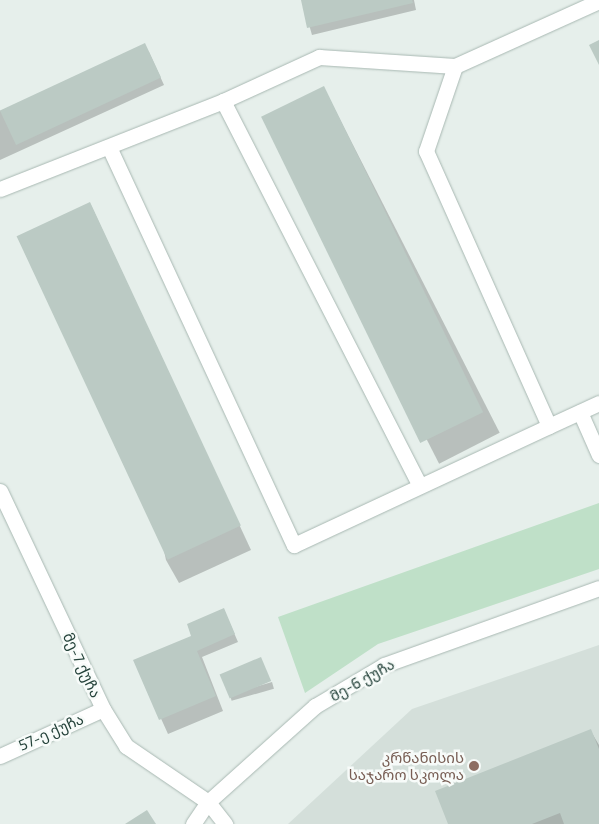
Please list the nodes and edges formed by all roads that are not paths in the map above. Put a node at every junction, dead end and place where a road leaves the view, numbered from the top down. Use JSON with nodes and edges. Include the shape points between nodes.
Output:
{"nodes":[{"id":1,"x":599,"y":1,"type":"edge"},
{"id":2,"x":455,"y":66,"type":"junction"},
{"id":3,"x":223,"y":101,"type":"junction"},
{"id":4,"x":109,"y":147,"type":"junction"},
{"id":5,"x":0,"y":189,"type":"edge"},
{"id":6,"x":599,"y":403,"type":"edge"},
{"id":7,"x":580,"y":412,"type":"junction"},
{"id":8,"x":549,"y":426,"type":"junction"},
{"id":9,"x":599,"y":455,"type":"edge"},
{"id":10,"x":420,"y":486,"type":"junction"},
{"id":11,"x":0,"y":491,"type":"edge"},
{"id":12,"x":599,"y":588,"type":"edge"},
{"id":13,"x":103,"y":709,"type":"junction"},
{"id":14,"x":0,"y":756,"type":"edge"},
{"id":15,"x":208,"y":802,"type":"junction"},
{"id":16,"x":193,"y":824,"type":"edge"},
{"id":17,"x":225,"y":824,"type":"edge"}],
"edges":[{"from":1,"to":2,"type":"street"},
{"from":2,"to":3,"type":"street","via":[[319,57]]},
{"from":2,"to":8,"type":"street","via":[[426,151]]},
{"from":3,"to":4,"type":"street"},
{"from":3,"to":10,"type":"street"},
{"from":4,"to":5,"type":"street"},
{"from":4,"to":10,"type":"street","via":[[294,545]]},
{"from":6,"to":7,"type":"street"},
{"from":7,"to":8,"type":"street"},
{"from":7,"to":9,"type":"street"},
{"from":8,"to":10,"type":"street"},
{"from":11,"to":13,"type":"street","name":"მე-7 ქუჩა"},
{"from":12,"to":15,"type":"street","name":"მე-6 ქუჩა","via":[[384,665],[315,706]]},
{"from":13,"to":14,"type":"street","name":"57-ე ქუჩა"},
{"from":13,"to":15,"type":"street","name":"მე-7 ქუჩა","via":[[126,746]]},
{"from":15,"to":16,"type":"street","name":"მე-6 ქუჩა"},
{"from":15,"to":17,"type":"street","name":"მე-7 ქუჩა"}]}
